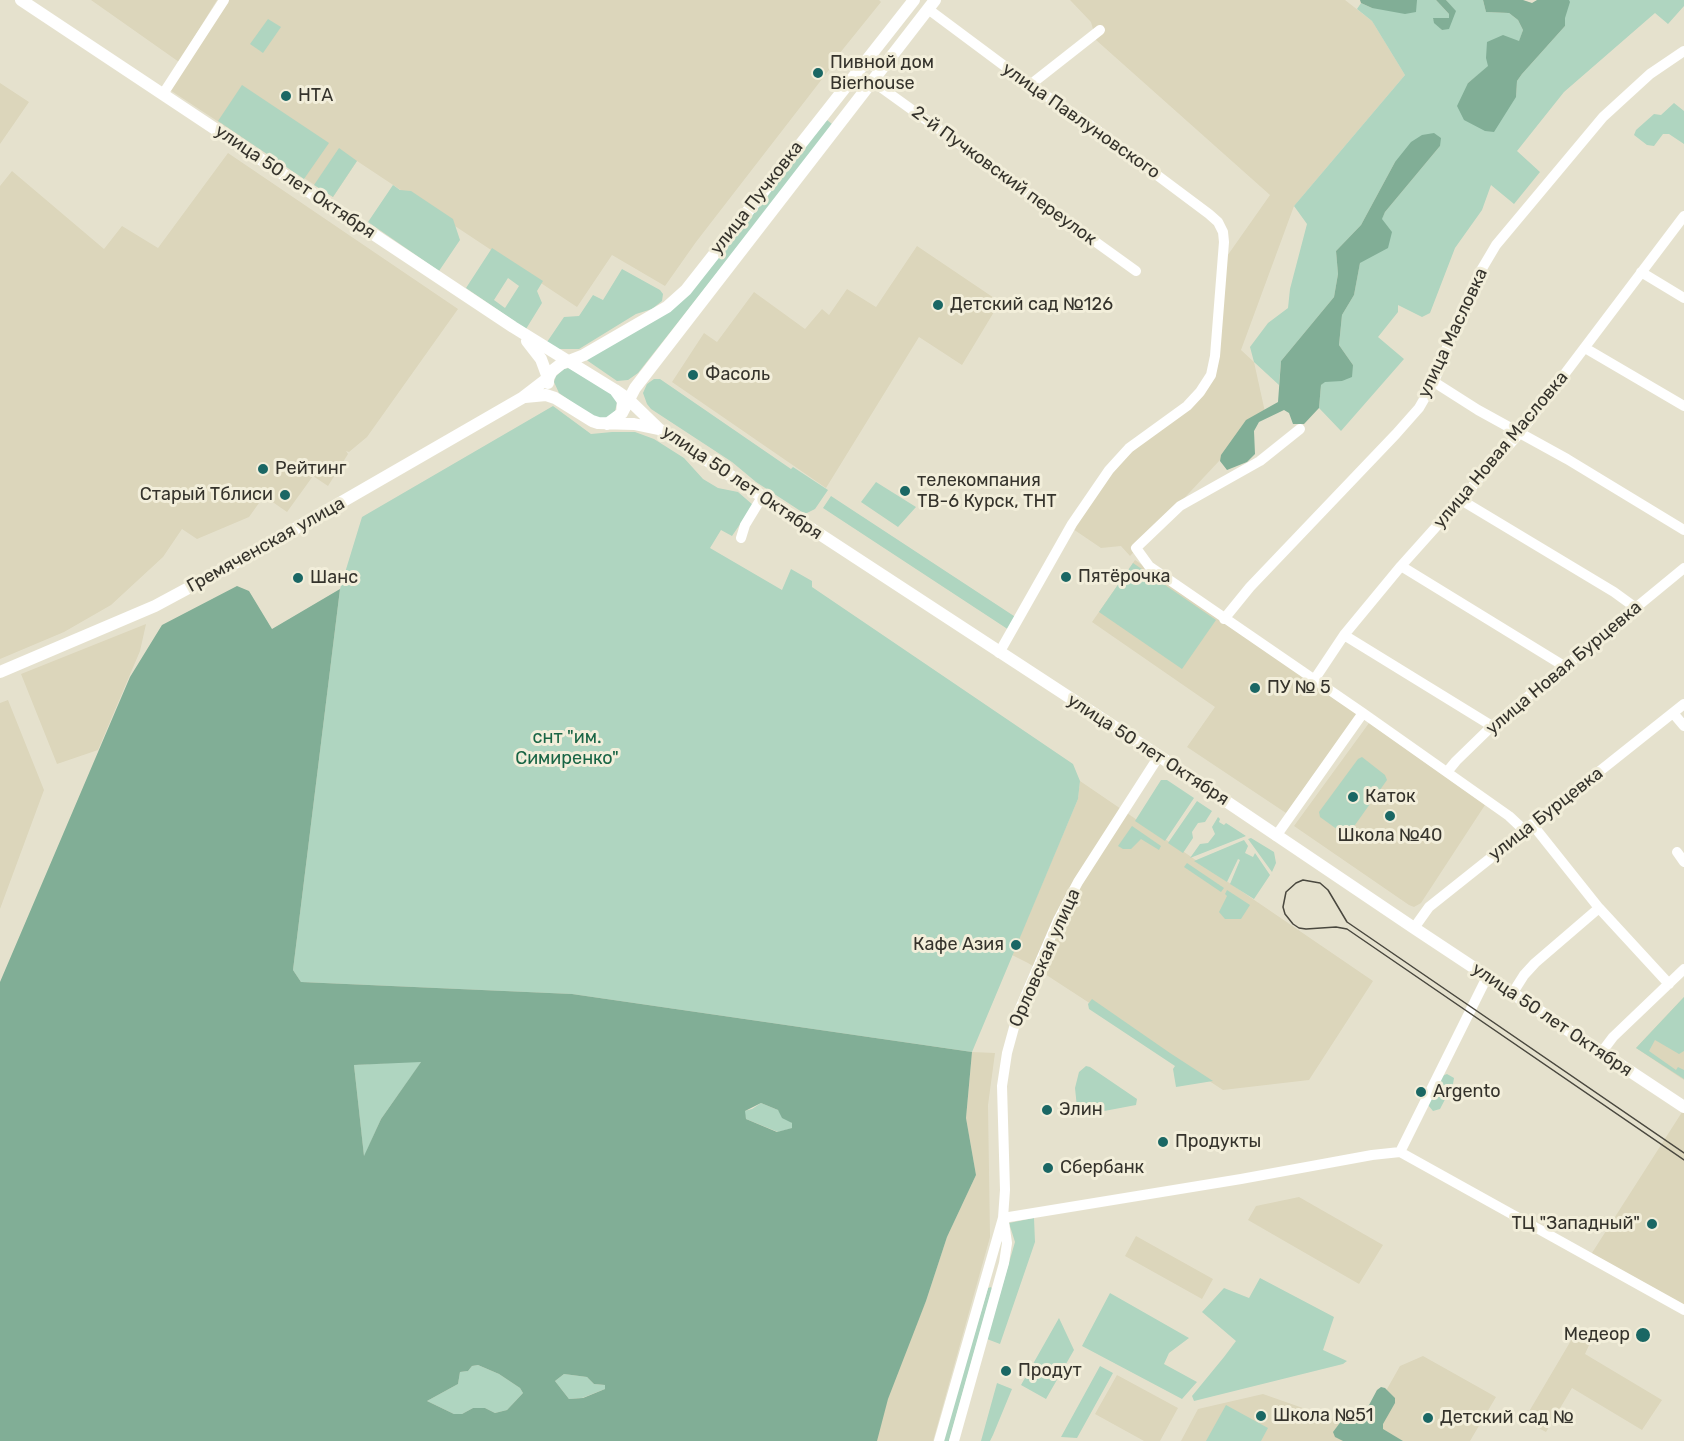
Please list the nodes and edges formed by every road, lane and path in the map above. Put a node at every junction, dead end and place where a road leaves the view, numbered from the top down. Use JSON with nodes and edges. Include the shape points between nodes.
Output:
{"nodes":[{"id":1,"x":21,"y":0,"type":"edge"},
{"id":2,"x":224,"y":0,"type":"edge"},
{"id":3,"x":914,"y":0,"type":"edge"},
{"id":4,"x":932,"y":2,"type":"edge"},
{"id":5,"x":1100,"y":30,"type":"dead end"},
{"id":6,"x":1684,"y":51,"type":"edge"},
{"id":7,"x":872,"y":81,"type":"junction"},
{"id":8,"x":1030,"y":86,"type":"junction"},
{"id":9,"x":163,"y":94,"type":"junction"},
{"id":10,"x":827,"y":109,"type":"junction"},
{"id":11,"x":842,"y":120,"type":"junction"},
{"id":12,"x":1684,"y":216,"type":"edge"},
{"id":13,"x":1136,"y":270,"type":"dead end"},
{"id":14,"x":1641,"y":272,"type":"junction"},
{"id":15,"x":1684,"y":298,"type":"edge"},
{"id":16,"x":513,"y":327,"type":"junction"},
{"id":17,"x":1585,"y":348,"type":"junction"},
{"id":18,"x":571,"y":361,"type":"junction"},
{"id":19,"x":548,"y":378,"type":"junction"},
{"id":20,"x":1434,"y":382,"type":"junction"},
{"id":21,"x":615,"y":390,"type":"junction"},
{"id":22,"x":522,"y":398,"type":"junction"},
{"id":23,"x":555,"y":398,"type":"junction"},
{"id":24,"x":628,"y":399,"type":"junction"},
{"id":25,"x":1684,"y":406,"type":"edge"},
{"id":26,"x":622,"y":413,"type":"junction"},
{"id":27,"x":608,"y":424,"type":"junction"},
{"id":28,"x":659,"y":429,"type":"junction"},
{"id":29,"x":1300,"y":429,"type":"dead end"},
{"id":30,"x":1520,"y":433,"type":"junction"},
{"id":31,"x":762,"y":497,"type":"junction"},
{"id":32,"x":1461,"y":500,"type":"junction"},
{"id":33,"x":1684,"y":530,"type":"edge"},
{"id":34,"x":741,"y":538,"type":"dead end"},
{"id":35,"x":1401,"y":566,"type":"junction"},
{"id":36,"x":1684,"y":568,"type":"edge"},
{"id":37,"x":1636,"y":608,"type":"junction"},
{"id":38,"x":1224,"y":619,"type":"junction"},
{"id":39,"x":1344,"y":635,"type":"junction"},
{"id":40,"x":999,"y":653,"type":"junction"},
{"id":41,"x":1564,"y":666,"type":"junction"},
{"id":42,"x":0,"y":672,"type":"edge"},
{"id":43,"x":1314,"y":680,"type":"junction"},
{"id":44,"x":1684,"y":704,"type":"edge"},
{"id":45,"x":1364,"y":713,"type":"junction"},
{"id":46,"x":1673,"y":713,"type":"junction"},
{"id":47,"x":1492,"y":726,"type":"junction"},
{"id":48,"x":1684,"y":726,"type":"edge"},
{"id":49,"x":1159,"y":756,"type":"junction"},
{"id":50,"x":1447,"y":772,"type":"junction"},
{"id":51,"x":1528,"y":827,"type":"junction"},
{"id":52,"x":1276,"y":836,"type":"junction"},
{"id":53,"x":1677,"y":852,"type":"dead end"},
{"id":54,"x":1684,"y":862,"type":"edge"},
{"id":55,"x":1599,"y":908,"type":"junction"},
{"id":56,"x":1414,"y":928,"type":"junction"},
{"id":57,"x":1684,"y":969,"type":"edge"},
{"id":58,"x":1487,"y":977,"type":"junction"},
{"id":59,"x":1669,"y":984,"type":"junction"},
{"id":60,"x":1512,"y":994,"type":"junction"},
{"id":61,"x":1600,"y":1053,"type":"junction"},
{"id":62,"x":1684,"y":1107,"type":"edge"},
{"id":63,"x":1400,"y":1152,"type":"junction"},
{"id":64,"x":1003,"y":1218,"type":"junction"},
{"id":65,"x":1684,"y":1310,"type":"edge"},
{"id":66,"x":939,"y":1441,"type":"edge"},
{"id":67,"x":954,"y":1441,"type":"edge"}],
"edges":[{"from":1,"to":9,"type":"main road","name":"улица 50 лет Октября"},
{"from":2,"to":9,"type":"street"},
{"from":3,"to":10,"type":"main road","name":"улица Пучковка"},
{"from":4,"to":7,"type":"main road","name":"улица Пучковка"},
{"from":4,"to":8,"type":"street","name":"улица Павлуновского"},
{"from":5,"to":8,"type":"street"},
{"from":6,"to":20,"type":"street","name":"улица Масловка","via":[[1650,74],[1603,117],[1496,245],[1455,326]]},
{"from":7,"to":11,"type":"main road","name":"улица Пучковка"},
{"from":7,"to":13,"type":"street","name":"2-й Пучковский переулок"},
{"from":8,"to":40,"type":"street","name":"улица Павлуновского","via":[[1090,125],[1209,214],[1218,222],[1224,242],[1211,375],[1187,406],[1134,444],[1109,470],[1075,519]]},
{"from":9,"to":16,"type":"main road","name":"улица 50 лет Октября"},
{"from":10,"to":11,"type":"main road"},
{"from":10,"to":18,"type":"main road","name":"улица Пучковка","via":[[678,298]]},
{"from":11,"to":24,"type":"main road","name":"улица Пучковка"},
{"from":12,"to":14,"type":"street","name":"улица Новая Масловка"},
{"from":14,"to":15,"type":"street"},
{"from":14,"to":17,"type":"street","name":"улица Новая Масловка"},
{"from":16,"to":18,"type":"main road","name":"улица 50 лет Октября"},
{"from":16,"to":19,"type":"main road","via":[[536,351]]},
{"from":17,"to":25,"type":"street"},
{"from":17,"to":30,"type":"street","name":"улица Новая Масловка"},
{"from":18,"to":19,"type":"main road","name":"улица Пучковка","via":[[556,367]]},
{"from":18,"to":21,"type":"main road","name":"улица 50 лет Октября"},
{"from":19,"to":22,"type":"main road","name":"Гремяченская улица"},
{"from":19,"to":23,"type":"main road"},
{"from":20,"to":30,"type":"street"},
{"from":20,"to":38,"type":"street","name":"улица Масловка","via":[[1419,408],[1396,434]]},
{"from":21,"to":24,"type":"main road","name":"улица 50 лет Октября"},
{"from":21,"to":26,"type":"main road","via":[[623,401]]},
{"from":22,"to":23,"type":"main road","via":[[539,394]]},
{"from":22,"to":42,"type":"main road","name":"Гремяченская улица","via":[[155,606]]},
{"from":23,"to":27,"type":"main road","via":[[591,421]]},
{"from":24,"to":26,"type":"main road","name":"улица Пучковка"},
{"from":24,"to":28,"type":"main road","name":"улица 50 лет Октября"},
{"from":26,"to":27,"type":"main road"},
{"from":27,"to":28,"type":"main road"},
{"from":28,"to":31,"type":"main road","name":"улица 50 лет Октября"},
{"from":29,"to":38,"type":"street","via":[[1260,461],[1180,506],[1136,548],[1149,566]]},
{"from":30,"to":32,"type":"street","name":"улица Новая Масловка"},
{"from":30,"to":33,"type":"street"},
{"from":31,"to":34,"type":"street"},
{"from":31,"to":40,"type":"main road","name":"улица 50 лет Октября"},
{"from":32,"to":35,"type":"street","name":"улица Новая Масловка"},
{"from":32,"to":37,"type":"street"},
{"from":35,"to":39,"type":"street","name":"улица Новая Масловка"},
{"from":35,"to":41,"type":"street"},
{"from":36,"to":37,"type":"street","name":"улица Новая Бурцевка"},
{"from":37,"to":41,"type":"street","name":"улица Новая Бурцевка"},
{"from":38,"to":43,"type":"street"},
{"from":39,"to":43,"type":"street","name":"улица Новая Масловка"},
{"from":39,"to":47,"type":"street"},
{"from":40,"to":49,"type":"main road","name":"улица 50 лет Октября"},
{"from":41,"to":47,"type":"street","name":"улица Новая Бурцевка"},
{"from":43,"to":45,"type":"street"},
{"from":44,"to":46,"type":"street","name":"улица Бурцевка"},
{"from":45,"to":50,"type":"street"},
{"from":45,"to":52,"type":"street"},
{"from":46,"to":48,"type":"street"},
{"from":46,"to":51,"type":"street","name":"улица Бурцевка"},
{"from":47,"to":50,"type":"street","name":"улица Новая Бурцевка"},
{"from":49,"to":52,"type":"main road","name":"улица 50 лет Октября"},
{"from":49,"to":64,"type":"street","name":"Орловская улица","via":[[1078,882],[1018,1013],[1006,1053],[1002,1086]]},
{"from":50,"to":51,"type":"street"},
{"from":51,"to":55,"type":"street"},
{"from":51,"to":56,"type":"street","name":"улица Бурцевка","via":[[1429,907]]},
{"from":52,"to":56,"type":"main road","name":"улица 50 лет Октября"},
{"from":53,"to":54,"type":"street"},
{"from":55,"to":59,"type":"street"},
{"from":55,"to":60,"type":"street","via":[[1535,963]]},
{"from":56,"to":58,"type":"main road","name":"улица 50 лет Октября"},
{"from":57,"to":59,"type":"street"},
{"from":58,"to":60,"type":"main road","name":"улица 50 лет Октября"},
{"from":58,"to":63,"type":"street"},
{"from":59,"to":61,"type":"street"},
{"from":60,"to":61,"type":"main road","name":"улица 50 лет Октября"},
{"from":61,"to":62,"type":"main road","name":"улица 50 лет Октября"},
{"from":63,"to":64,"type":"street"},
{"from":63,"to":65,"type":"street"},
{"from":64,"to":66,"type":"street","name":"Орловская улица"},
{"from":64,"to":67,"type":"street","name":"Орловская улица","via":[[1007,1243],[1004,1263]]}]}
